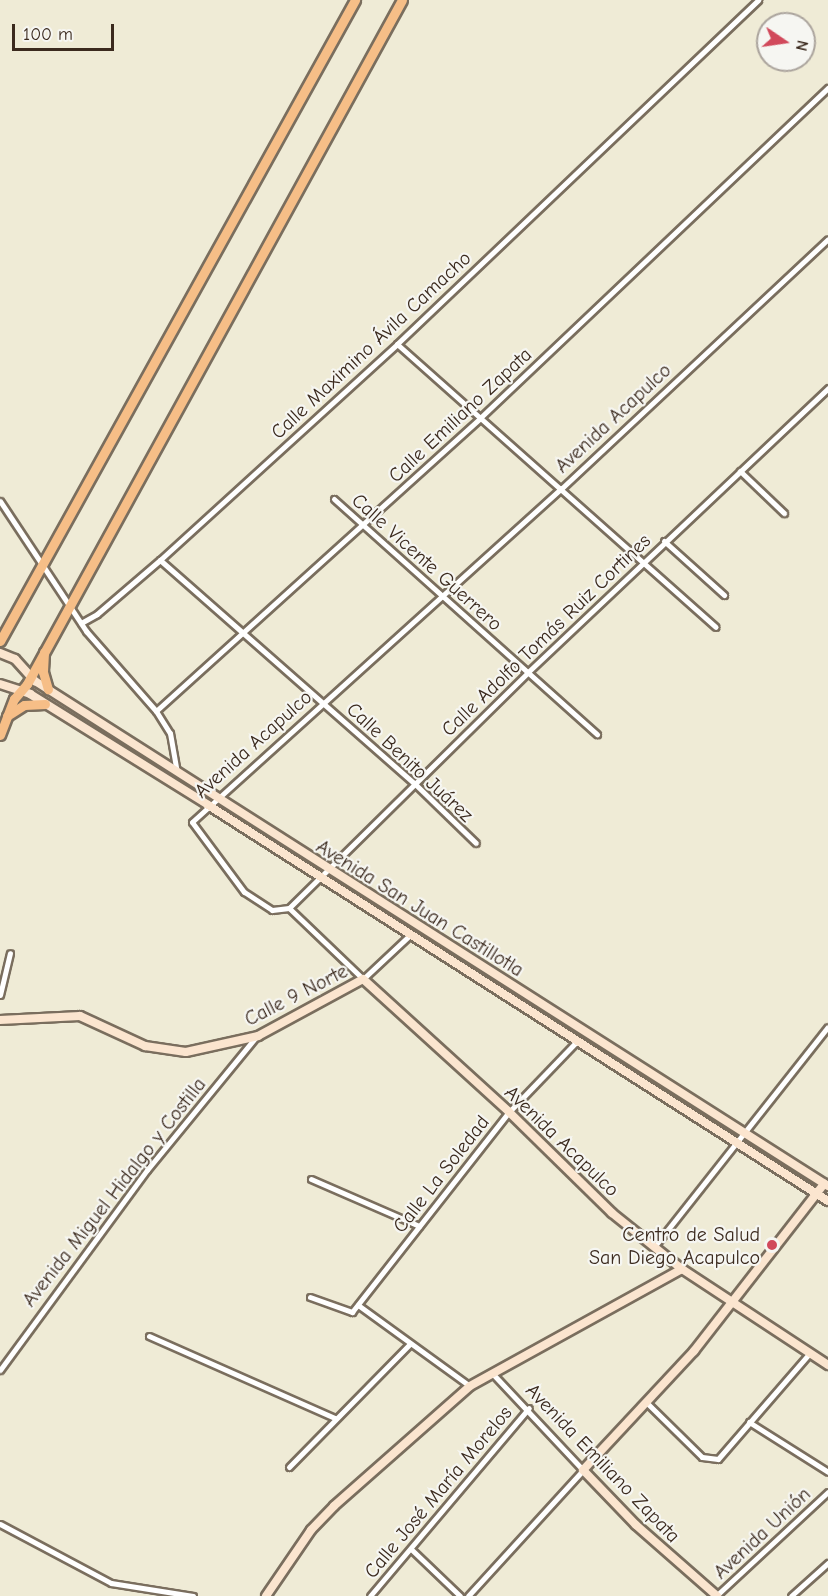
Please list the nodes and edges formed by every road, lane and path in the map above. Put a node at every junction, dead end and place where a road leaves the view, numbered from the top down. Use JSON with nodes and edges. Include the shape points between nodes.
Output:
{"nodes":[{"id":1,"x":355,"y":0,"type":"edge"},
{"id":2,"x":402,"y":0,"type":"edge"},
{"id":3,"x":758,"y":0,"type":"edge"},
{"id":4,"x":828,"y":88,"type":"edge"},
{"id":5,"x":828,"y":239,"type":"edge"},
{"id":6,"x":397,"y":344,"type":"junction"},
{"id":7,"x":828,"y":388,"type":"edge"},
{"id":8,"x":480,"y":418,"type":"junction"},
{"id":9,"x":740,"y":471,"type":"junction"},
{"id":10,"x":562,"y":488,"type":"junction"},
{"id":11,"x":334,"y":499,"type":"dead end"},
{"id":12,"x":0,"y":501,"type":"edge"},
{"id":13,"x":784,"y":513,"type":"dead end"},
{"id":14,"x":363,"y":525,"type":"junction"},
{"id":15,"x":664,"y":541,"type":"junction"},
{"id":16,"x":160,"y":560,"type":"junction"},
{"id":17,"x":645,"y":561,"type":"junction"},
{"id":18,"x":42,"y":563,"type":"junction"},
{"id":19,"x":442,"y":595,"type":"junction"},
{"id":20,"x":724,"y":595,"type":"dead end"},
{"id":21,"x":69,"y":604,"type":"junction"},
{"id":22,"x":10,"y":623,"type":"junction"},
{"id":23,"x":81,"y":623,"type":"junction"},
{"id":24,"x":716,"y":627,"type":"dead end"},
{"id":25,"x":0,"y":630,"type":"edge"},
{"id":26,"x":243,"y":630,"type":"junction"},
{"id":27,"x":49,"y":639,"type":"junction"},
{"id":28,"x":0,"y":641,"type":"edge"},
{"id":29,"x":0,"y":652,"type":"edge"},
{"id":30,"x":527,"y":673,"type":"junction"},
{"id":31,"x":29,"y":676,"type":"junction"},
{"id":32,"x":0,"y":684,"type":"edge"},
{"id":33,"x":48,"y":689,"type":"junction"},
{"id":34,"x":20,"y":690,"type":"junction"},
{"id":35,"x":323,"y":702,"type":"junction"},
{"id":36,"x":45,"y":704,"type":"junction"},
{"id":37,"x":156,"y":711,"type":"junction"},
{"id":38,"x":7,"y":716,"type":"junction"},
{"id":39,"x":597,"y":734,"type":"dead end"},
{"id":40,"x":0,"y":735,"type":"edge"},
{"id":41,"x":177,"y":773,"type":"junction"},
{"id":42,"x":414,"y":783,"type":"junction"},
{"id":43,"x":217,"y":798,"type":"junction"},
{"id":44,"x":208,"y":805,"type":"junction"},
{"id":45,"x":476,"y":843,"type":"dead end"},
{"id":46,"x":326,"y":869,"type":"junction"},
{"id":47,"x":319,"y":876,"type":"junction"},
{"id":48,"x":289,"y":908,"type":"junction"},
{"id":49,"x":411,"y":934,"type":"junction"},
{"id":50,"x":10,"y":953,"type":"dead end"},
{"id":51,"x":363,"y":979,"type":"junction"},
{"id":52,"x":0,"y":995,"type":"edge"},
{"id":53,"x":0,"y":1020,"type":"edge"},
{"id":54,"x":828,"y":1027,"type":"edge"},
{"id":55,"x":258,"y":1036,"type":"junction"},
{"id":56,"x":578,"y":1041,"type":"junction"},
{"id":57,"x":509,"y":1112,"type":"junction"},
{"id":58,"x":744,"y":1134,"type":"junction"},
{"id":59,"x":736,"y":1143,"type":"junction"},
{"id":60,"x":311,"y":1179,"type":"dead end"},
{"id":61,"x":827,"y":1183,"type":"edge"},
{"id":62,"x":816,"y":1193,"type":"junction"},
{"id":63,"x":828,"y":1201,"type":"edge"},
{"id":64,"x":419,"y":1226,"type":"junction"},
{"id":65,"x":654,"y":1247,"type":"junction"},
{"id":66,"x":682,"y":1269,"type":"junction"},
{"id":67,"x":310,"y":1297,"type":"dead end"},
{"id":68,"x":731,"y":1303,"type":"junction"},
{"id":69,"x":358,"y":1305,"type":"junction"},
{"id":70,"x":149,"y":1336,"type":"dead end"},
{"id":71,"x":410,"y":1344,"type":"junction"},
{"id":72,"x":809,"y":1354,"type":"junction"},
{"id":73,"x":828,"y":1365,"type":"edge"},
{"id":74,"x":0,"y":1370,"type":"edge"},
{"id":75,"x":494,"y":1374,"type":"junction"},
{"id":76,"x":470,"y":1386,"type":"junction"},
{"id":77,"x":647,"y":1403,"type":"junction"},
{"id":78,"x":529,"y":1408,"type":"junction"},
{"id":79,"x":335,"y":1418,"type":"junction"},
{"id":80,"x":749,"y":1422,"type":"junction"},
{"id":81,"x":289,"y":1467,"type":"dead end"},
{"id":82,"x":583,"y":1470,"type":"junction"},
{"id":83,"x":828,"y":1472,"type":"edge"},
{"id":84,"x":828,"y":1491,"type":"edge"},
{"id":85,"x":0,"y":1524,"type":"edge"},
{"id":86,"x":411,"y":1549,"type":"junction"},
{"id":87,"x":828,"y":1563,"type":"edge"},
{"id":88,"x":193,"y":1596,"type":"edge"},
{"id":89,"x":266,"y":1596,"type":"edge"},
{"id":90,"x":370,"y":1596,"type":"edge"},
{"id":91,"x":460,"y":1596,"type":"edge"},
{"id":92,"x":468,"y":1596,"type":"edge"},
{"id":93,"x":717,"y":1596,"type":"edge"},
{"id":94,"x":791,"y":1596,"type":"edge"}],
"edges":[{"from":1,"to":18,"type":"highway"},
{"from":2,"to":21,"type":"highway"},
{"from":3,"to":6,"type":"street","name":"Calle Maximino Ávila Camacho"},
{"from":4,"to":8,"type":"street","name":"Calle Emiliano Zapata"},
{"from":5,"to":10,"type":"street","name":"Avenida Acapulco"},
{"from":6,"to":8,"type":"street"},
{"from":6,"to":16,"type":"street","name":"Calle Maximino Ávila Camacho"},
{"from":7,"to":9,"type":"street","name":"Calle Adolfo Tomás Ruiz Cortines"},
{"from":8,"to":10,"type":"street"},
{"from":8,"to":14,"type":"street","name":"Calle Emiliano Zapata"},
{"from":9,"to":13,"type":"street"},
{"from":9,"to":15,"type":"street","name":"Calle Adolfo Tomás Ruiz Cortines"},
{"from":10,"to":17,"type":"street"},
{"from":10,"to":19,"type":"street","name":"Avenida Acapulco"},
{"from":11,"to":14,"type":"street","name":"Calle Vicente Guerrero"},
{"from":12,"to":18,"type":"street"},
{"from":14,"to":19,"type":"street","name":"Calle Vicente Guerrero"},
{"from":14,"to":26,"type":"street","name":"Calle Emiliano Zapata"},
{"from":15,"to":17,"type":"street","name":"Calle Adolfo Tomás Ruiz Cortines"},
{"from":15,"to":20,"type":"street"},
{"from":16,"to":23,"type":"street","name":"Calle Maximino Ávila Camacho"},
{"from":16,"to":26,"type":"street","name":"Calle Benito Juárez"},
{"from":17,"to":24,"type":"street"},
{"from":17,"to":30,"type":"street","name":"Calle Adolfo Tomás Ruiz Cortines"},
{"from":18,"to":21,"type":"street"},
{"from":18,"to":22,"type":"highway"},
{"from":19,"to":30,"type":"street","name":"Calle Vicente Guerrero"},
{"from":19,"to":35,"type":"street","name":"Avenida Acapulco"},
{"from":21,"to":23,"type":"street"},
{"from":21,"to":27,"type":"highway"},
{"from":22,"to":25,"type":"highway"},
{"from":22,"to":28,"type":"highway"},
{"from":23,"to":37,"type":"street"},
{"from":26,"to":35,"type":"street","name":"Calle Benito Juárez"},
{"from":26,"to":37,"type":"street","name":"Calle Emiliano Zapata"},
{"from":27,"to":31,"type":"highway"},
{"from":27,"to":33,"type":"highway","via":[[42,666]]},
{"from":29,"to":31,"type":"street","name":"Avenida San Juan Castillotla","via":[[15,659]]},
{"from":30,"to":39,"type":"street","name":"Calle Vicente Guerrero"},
{"from":30,"to":42,"type":"street","name":"Calle Adolfo Tomás Ruiz Cortines"},
{"from":31,"to":33,"type":"street","name":"Avenida San Juan Castillotla"},
{"from":31,"to":34,"type":"highway"},
{"from":32,"to":34,"type":"street","name":"Avenida San Juan Castillotla"},
{"from":33,"to":41,"type":"street","name":"Avenida San Juan Castillotla"},
{"from":34,"to":36,"type":"street","name":"Avenida San Juan Castillotla"},
{"from":34,"to":38,"type":"highway"},
{"from":35,"to":42,"type":"street","name":"Calle Benito Juárez"},
{"from":35,"to":43,"type":"street","name":"Avenida Acapulco"},
{"from":36,"to":38,"type":"highway","via":[[24,705]]},
{"from":36,"to":44,"type":"street","name":"Avenida San Juan Castillotla"},
{"from":37,"to":41,"type":"street","via":[[170,733]]},
{"from":38,"to":40,"type":"highway"},
{"from":41,"to":43,"type":"street","name":"Avenida San Juan Castillotla"},
{"from":42,"to":45,"type":"street","name":"Calle Benito Juárez"},
{"from":42,"to":46,"type":"street","name":"Calle Adolfo Tomás Ruiz Cortines"},
{"from":43,"to":44,"type":"street","name":"Avenida Acapulco"},
{"from":43,"to":46,"type":"street","name":"Avenida San Juan Castillotla"},
{"from":44,"to":47,"type":"street","name":"Avenida San Juan Castillotla"},
{"from":44,"to":48,"type":"street","name":"Avenida Acapulco","via":[[192,822],[244,892],[272,910]]},
{"from":46,"to":47,"type":"street","name":"Calle Adolfo Tomás Ruiz Cortines"},
{"from":46,"to":58,"type":"street","name":"Avenida San Juan Castillotla"},
{"from":47,"to":48,"type":"street","name":"Calle Adolfo Tomás Ruiz Cortines"},
{"from":47,"to":49,"type":"street","name":"Avenida San Juan Castillotla"},
{"from":48,"to":51,"type":"street","name":"Avenida Acapulco"},
{"from":49,"to":51,"type":"street"},
{"from":49,"to":56,"type":"street","name":"Avenida San Juan Castillotla"},
{"from":50,"to":52,"type":"street"},
{"from":51,"to":55,"type":"street","name":"Calle 9 Norte"},
{"from":51,"to":57,"type":"street","name":"Avenida Acapulco"},
{"from":53,"to":55,"type":"street","name":"Calle 9 Norte","via":[[80,1016],[132,1042],[169,1052],[203,1050]]},
{"from":54,"to":58,"type":"street"},
{"from":55,"to":74,"type":"street","name":"Avenida Miguel Hidalgo y Costilla","via":[[147,1170]]},
{"from":56,"to":57,"type":"street","name":"Calle La Soledad"},
{"from":56,"to":59,"type":"street","name":"Avenida San Juan Castillotla"},
{"from":57,"to":64,"type":"street","name":"Calle La Soledad"},
{"from":57,"to":65,"type":"street","name":"Avenida Acapulco","via":[[612,1213]]},
{"from":58,"to":59,"type":"street"},
{"from":58,"to":61,"type":"street","name":"Avenida San Juan Castillotla"},
{"from":59,"to":62,"type":"street","name":"Avenida San Juan Castillotla"},
{"from":59,"to":65,"type":"street"},
{"from":60,"to":64,"type":"street"},
{"from":61,"to":62,"type":"street"},
{"from":62,"to":63,"type":"street","name":"Avenida San Juan Castillotla"},
{"from":62,"to":68,"type":"street"},
{"from":64,"to":69,"type":"street","name":"Calle La Soledad"},
{"from":65,"to":66,"type":"street","name":"Avenida Acapulco"},
{"from":66,"to":68,"type":"street","name":"Avenida Acapulco"},
{"from":66,"to":75,"type":"street"},
{"from":67,"to":69,"type":"street","via":[[351,1313]]},
{"from":68,"to":72,"type":"street","name":"Avenida Acapulco"},
{"from":68,"to":77,"type":"street"},
{"from":69,"to":71,"type":"street"},
{"from":70,"to":79,"type":"street"},
{"from":71,"to":76,"type":"street"},
{"from":71,"to":79,"type":"street"},
{"from":72,"to":73,"type":"street","name":"Avenida Acapulco"},
{"from":72,"to":80,"type":"street"},
{"from":75,"to":76,"type":"street"},
{"from":75,"to":78,"type":"street","name":"Avenida Emiliano Zapata"},
{"from":76,"to":89,"type":"street","via":[[334,1506],[311,1530]]},
{"from":77,"to":80,"type":"street","via":[[709,1461],[718,1459]]},
{"from":77,"to":82,"type":"street"},
{"from":78,"to":82,"type":"street","name":"Avenida Emiliano Zapata"},
{"from":78,"to":86,"type":"street","name":"Calle José María Morelos"},
{"from":79,"to":81,"type":"street"},
{"from":80,"to":83,"type":"street"},
{"from":82,"to":92,"type":"street"},
{"from":82,"to":93,"type":"street","name":"Avenida Emiliano Zapata","via":[[636,1525]]},
{"from":84,"to":93,"type":"street","name":"Avenida Unión"},
{"from":85,"to":88,"type":"street","via":[[111,1583]]},
{"from":86,"to":90,"type":"street","name":"Calle José María Morelos"},
{"from":86,"to":91,"type":"street"},
{"from":87,"to":94,"type":"street"}]}
